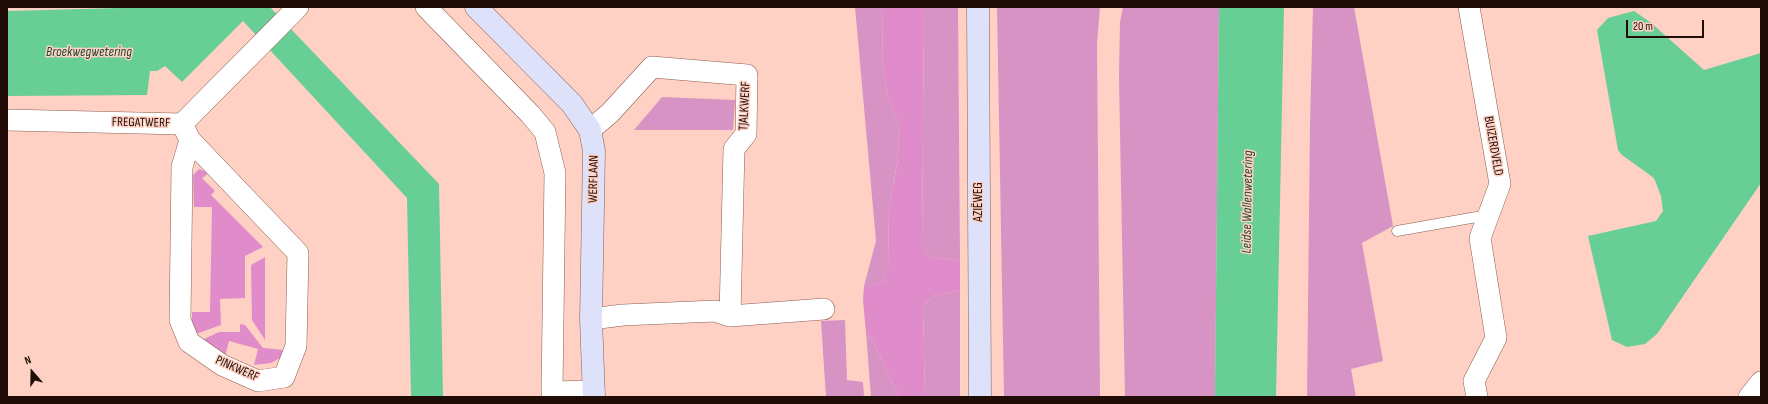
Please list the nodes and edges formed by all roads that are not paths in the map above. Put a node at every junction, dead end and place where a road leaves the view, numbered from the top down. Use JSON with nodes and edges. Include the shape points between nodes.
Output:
{"nodes":[{"id":1,"x":426,"y":7,"type":"edge"},
{"id":2,"x":476,"y":7,"type":"edge"},
{"id":3,"x":978,"y":7,"type":"edge"},
{"id":4,"x":1469,"y":7,"type":"edge"},
{"id":5,"x":296,"y":10,"type":"edge"},
{"id":6,"x":7,"y":120,"type":"edge"},
{"id":7,"x":590,"y":130,"type":"junction"},
{"id":8,"x":186,"y":132,"type":"junction"},
{"id":9,"x":1488,"y":215,"type":"junction"},
{"id":10,"x":1397,"y":231,"type":"dead end"},
{"id":11,"x":824,"y":309,"type":"dead end"},
{"id":12,"x":730,"y":316,"type":"junction"},
{"id":13,"x":591,"y":319,"type":"junction"},
{"id":14,"x":1761,"y":382,"type":"edge"},
{"id":15,"x":594,"y":394,"type":"edge"},
{"id":16,"x":980,"y":397,"type":"edge"},
{"id":17,"x":1477,"y":397,"type":"edge"},
{"id":18,"x":1750,"y":397,"type":"edge"}],
"edges":[{"from":1,"to":15,"type":"street","via":[[545,132],[555,173],[552,392]]},
{"from":2,"to":7,"type":"street","name":"WERFLAAN","via":[[572,104]]},
{"from":3,"to":16,"type":"street","name":"AZIËWEG"},
{"from":4,"to":9,"type":"street","name":"BUIZERDVELD","via":[[1500,184]]},
{"from":5,"to":8,"type":"street","name":"FREGATWERF","via":[[253,52]]},
{"from":6,"to":8,"type":"street","name":"FREGATWERF"},
{"from":7,"to":12,"type":"street","name":"TJALKWERF","via":[[610,113],[652,68],[747,75],[746,134],[734,149]]},
{"from":7,"to":13,"type":"street","name":"WERFLAAN","via":[[594,151]]},
{"from":8,"to":8,"type":"street","name":"PINKWERF","via":[[298,253],[296,346],[284,377],[258,381],[222,365],[189,342],[180,320],[182,167]]},
{"from":9,"to":10,"type":"lane"},
{"from":9,"to":17,"type":"street","name":"BUIZERDVELD","via":[[1480,238],[1496,338],[1474,381]]},
{"from":11,"to":12,"type":"street"},
{"from":12,"to":13,"type":"street","via":[[716,311]]},
{"from":13,"to":15,"type":"street","name":"WERFLAAN"},
{"from":14,"to":18,"type":"street"}]}
